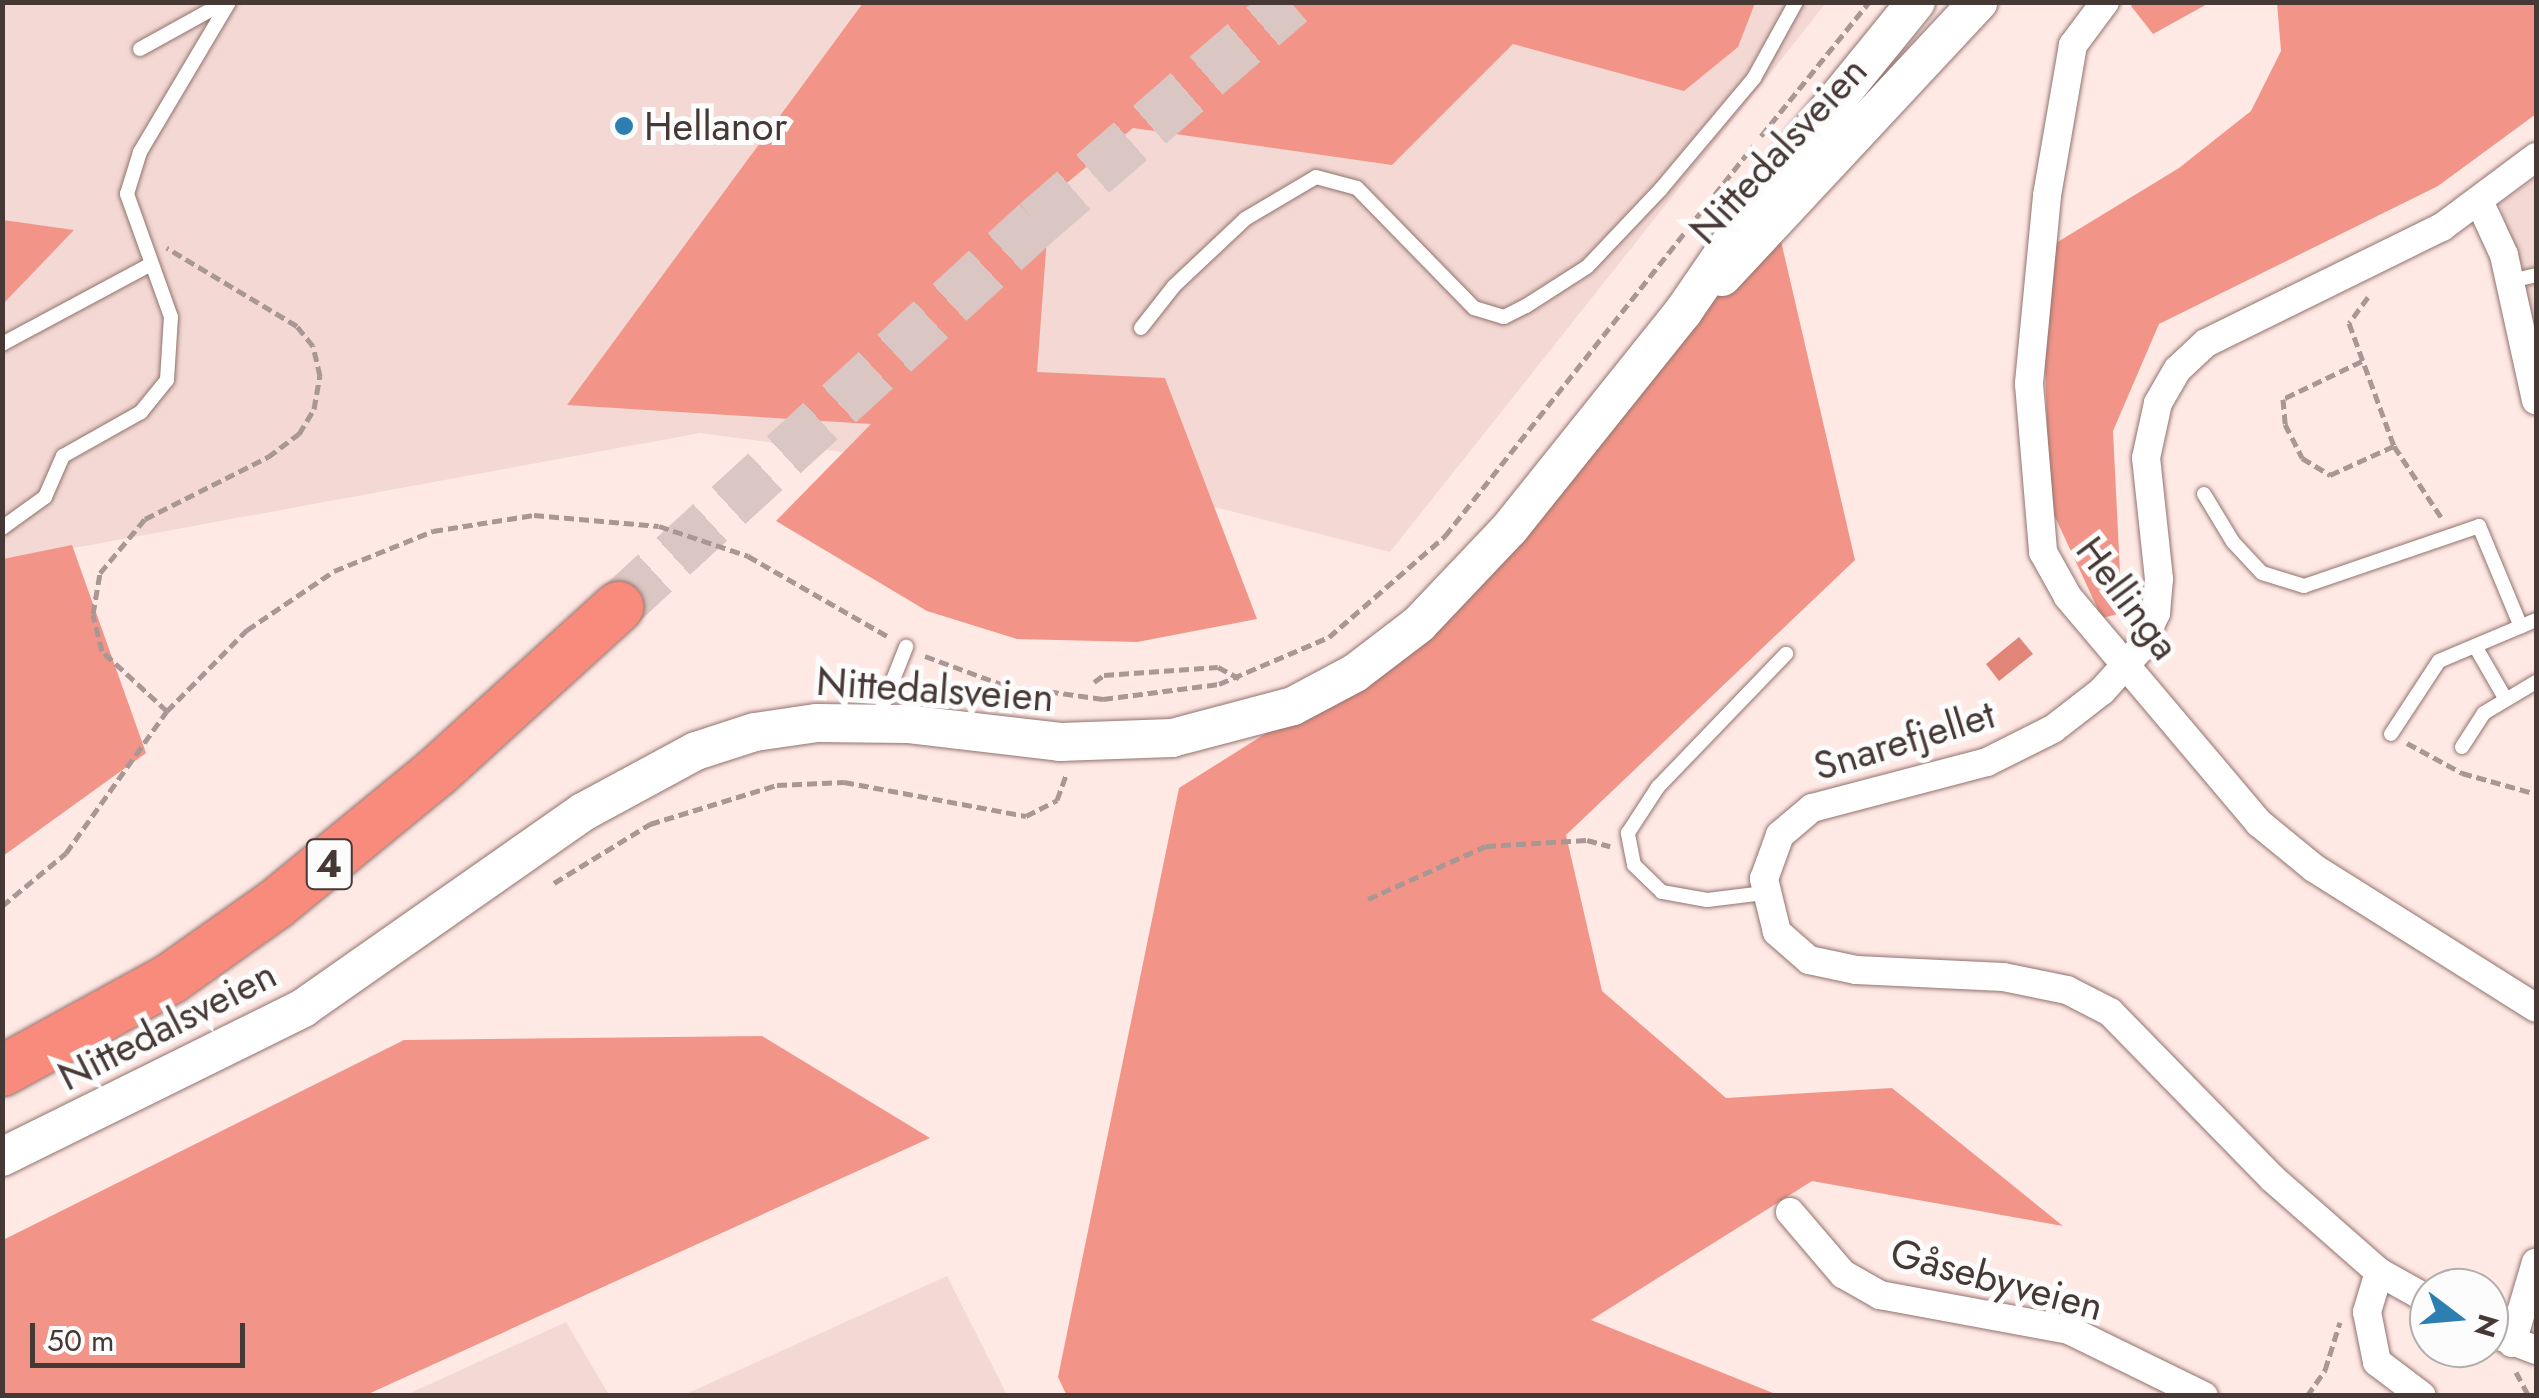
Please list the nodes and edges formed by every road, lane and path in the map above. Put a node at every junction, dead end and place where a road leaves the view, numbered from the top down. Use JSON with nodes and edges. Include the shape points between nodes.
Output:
{"nodes":[{"id":1,"x":227,"y":2,"type":"edge"},
{"id":2,"x":1796,"y":2,"type":"edge"},
{"id":3,"x":1868,"y":2,"type":"edge"},
{"id":4,"x":1916,"y":2,"type":"edge"},
{"id":5,"x":1978,"y":2,"type":"edge"},
{"id":6,"x":2105,"y":2,"type":"edge"},
{"id":7,"x":140,"y":49,"type":"dead end"},
{"id":8,"x":2536,"y":157,"type":"edge"},
{"id":9,"x":2480,"y":203,"type":"junction"},
{"id":10,"x":140,"y":240,"type":"junction"},
{"id":11,"x":151,"y":264,"type":"junction"},
{"id":12,"x":2524,"y":278,"type":"edge"},
{"id":13,"x":2375,"y":293,"type":"dead end"},
{"id":14,"x":1684,"y":312,"type":"junction"},
{"id":15,"x":1141,"y":328,"type":"dead end"},
{"id":16,"x":2,"y":344,"type":"edge"},
{"id":17,"x":2362,"y":361,"type":"junction"},
{"id":18,"x":2536,"y":401,"type":"edge"},
{"id":19,"x":2394,"y":446,"type":"junction"},
{"id":20,"x":2204,"y":494,"type":"dead end"},
{"id":21,"x":2,"y":528,"type":"edge"},
{"id":22,"x":2448,"y":531,"type":"junction"},
{"id":23,"x":618,"y":606,"type":"tunnel mouth"},
{"id":24,"x":2536,"y":620,"type":"edge"},
{"id":25,"x":2521,"y":627,"type":"junction"},
{"id":26,"x":2475,"y":646,"type":"junction"},
{"id":27,"x":906,"y":647,"type":"junction"},
{"id":28,"x":1786,"y":654,"type":"dead end"},
{"id":29,"x":2127,"y":665,"type":"junction"},
{"id":30,"x":1238,"y":678,"type":"junction"},
{"id":31,"x":1094,"y":682,"type":"dead end"},
{"id":32,"x":2536,"y":682,"type":"edge"},
{"id":33,"x":2504,"y":698,"type":"junction"},
{"id":34,"x":167,"y":711,"type":"junction"},
{"id":35,"x":876,"y":722,"type":"junction"},
{"id":36,"x":2392,"y":734,"type":"dead end"},
{"id":37,"x":2462,"y":747,"type":"dead end"},
{"id":38,"x":1067,"y":774,"type":"dead end"},
{"id":39,"x":1628,"y":850,"type":"junction"},
{"id":40,"x":554,"y":883,"type":"dead end"},
{"id":41,"x":1764,"y":892,"type":"junction"},
{"id":42,"x":1368,"y":899,"type":"dead end"},
{"id":43,"x":2,"y":906,"type":"edge"},
{"id":44,"x":2536,"y":1008,"type":"edge"},
{"id":45,"x":2,"y":1071,"type":"edge"},
{"id":46,"x":2,"y":1157,"type":"edge"},
{"id":47,"x":1790,"y":1212,"type":"dead end"},
{"id":48,"x":2536,"y":1262,"type":"edge"},
{"id":49,"x":2372,"y":1266,"type":"junction"},
{"id":50,"x":2409,"y":1288,"type":"edge"},
{"id":51,"x":2512,"y":1342,"type":"edge"},
{"id":52,"x":2204,"y":1396,"type":"edge"},
{"id":53,"x":2307,"y":1396,"type":"edge"},
{"id":54,"x":2422,"y":1396,"type":"edge"}],
"edges":[{"from":1,"to":7,"type":"lane"},
{"from":1,"to":10,"type":"lane","via":[[140,152],[128,194]]},
{"from":2,"to":15,"type":"lane","via":[[1754,78],[1661,190],[1587,267],[1504,317],[1474,308],[1357,188],[1316,177],[1245,219],[1174,286]]},
{"from":3,"to":30,"type":"path","via":[[1444,536],[1342,628]]},
{"from":4,"to":14,"type":"main road","name":"Nittedalsveien","via":[[1744,217]]},
{"from":5,"to":14,"type":"main road","name":"Nittedalsveien","via":[[1764,239]]},
{"from":6,"to":29,"type":"street","name":"Hellinga","via":[[2073,46],[2060,100],[2032,340],[2031,437],[2043,552],[2068,597]]},
{"from":8,"to":9,"type":"street","name":"Snarefjellet"},
{"from":9,"to":12,"type":"street"},
{"from":9,"to":29,"type":"street","name":"Snarefjellet","via":[[2206,342],[2178,368],[2158,403],[2146,458],[2159,579],[2156,613]]},
{"from":10,"to":11,"type":"lane"},
{"from":10,"to":34,"type":"path","via":[[163,246],[297,326],[313,346],[320,376],[314,409],[299,434],[268,458],[145,520],[100,572],[94,614],[102,651]]},
{"from":11,"to":16,"type":"lane"},
{"from":11,"to":21,"type":"lane","via":[[171,317],[167,380],[140,412],[63,456],[45,498]]},
{"from":12,"to":18,"type":"street"},
{"from":13,"to":17,"type":"path","via":[[2350,316]]},
{"from":14,"to":35,"type":"main road","name":"Nittedalsveien","via":[[1449,596],[1384,652],[1325,690],[1232,726],[1137,742],[1060,742]]},
{"from":17,"to":19,"type":"path"},
{"from":17,"to":19,"type":"path","via":[[2283,399],[2285,424],[2302,458],[2330,475]]},
{"from":19,"to":22,"type":"path"},
{"from":20,"to":22,"type":"lane","via":[[2248,560],[2283,583],[2338,579]]},
{"from":22,"to":25,"type":"lane","via":[[2485,531]]},
{"from":23,"to":45,"type":"highway","number":"4","via":[[438,771],[276,904],[170,978]]},
{"from":24,"to":25,"type":"lane"},
{"from":25,"to":26,"type":"lane"},
{"from":26,"to":33,"type":"lane"},
{"from":26,"to":36,"type":"lane","via":[[2439,661]]},
{"from":27,"to":30,"type":"path","via":[[1004,686],[1067,697],[1166,694]]},
{"from":27,"to":34,"type":"path","via":[[812,589],[715,543],[630,521],[518,517],[434,531],[334,571],[247,630]]},
{"from":27,"to":35,"type":"lane"},
{"from":28,"to":39,"type":"lane","via":[[1638,809]]},
{"from":29,"to":41,"type":"street","name":"Snarefjellet","via":[[2082,708],[2019,747],[1800,815],[1773,847]]},
{"from":29,"to":44,"type":"street","name":"Hellinga","via":[[2280,842]]},
{"from":30,"to":31,"type":"path","via":[[1218,667],[1104,675]]},
{"from":32,"to":33,"type":"lane"},
{"from":33,"to":37,"type":"lane","via":[[2484,713]]},
{"from":34,"to":43,"type":"path","via":[[66,853]]},
{"from":35,"to":46,"type":"main road","name":"Nittedalsveien","via":[[754,732],[668,764],[583,812],[303,1008]]},
{"from":38,"to":40,"type":"path","via":[[1057,800],[1026,816],[844,782],[776,785],[650,824]]},
{"from":39,"to":41,"type":"lane","via":[[1648,883],[1685,899]]},
{"from":39,"to":42,"type":"path","via":[[1587,840],[1500,844],[1430,866]]},
{"from":41,"to":49,"type":"street","via":[[1777,932],[1809,960],[1856,970],[2004,978],[2067,990],[2110,1012],[2273,1179]]},
{"from":47,"to":52,"type":"street","name":"Gåsebyveien","via":[[1844,1274],[1880,1295],[2070,1330]]},
{"from":48,"to":51,"type":"street"},
{"from":49,"to":50,"type":"street"},
{"from":49,"to":53,"type":"path","via":[[2350,1288],[2325,1370]]},
{"from":49,"to":54,"type":"street","via":[[2368,1312],[2376,1362]]}]}
